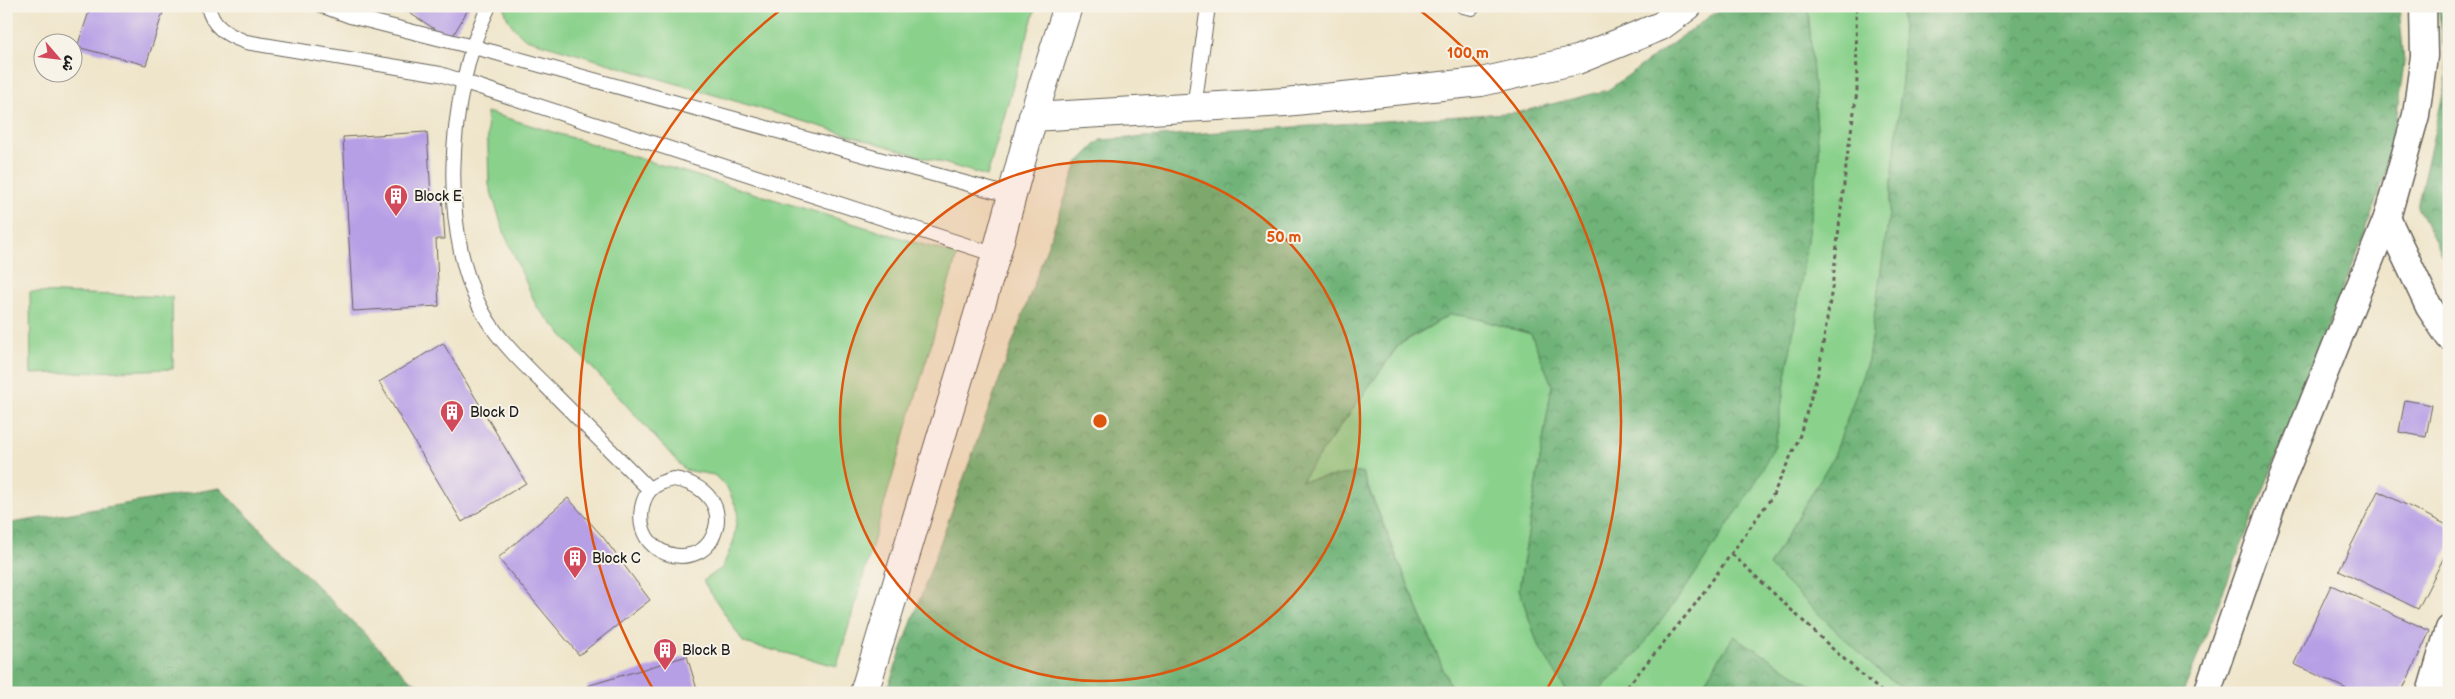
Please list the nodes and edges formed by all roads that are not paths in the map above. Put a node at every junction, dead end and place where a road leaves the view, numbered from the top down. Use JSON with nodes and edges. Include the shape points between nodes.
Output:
{"nodes":[{"id":1,"x":208,"y":6,"type":"edge"},
{"id":2,"x":323,"y":6,"type":"edge"},
{"id":3,"x":489,"y":6,"type":"edge"},
{"id":4,"x":1068,"y":6,"type":"edge"},
{"id":5,"x":1208,"y":6,"type":"edge"},
{"id":6,"x":1688,"y":6,"type":"edge"},
{"id":7,"x":2423,"y":6,"type":"edge"},
{"id":8,"x":472,"y":47,"type":"junction"},
{"id":9,"x":463,"y":82,"type":"junction"},
{"id":10,"x":1194,"y":108,"type":"junction"},
{"id":11,"x":1033,"y":117,"type":"junction"},
{"id":12,"x":1012,"y":196,"type":"junction"},
{"id":13,"x":2387,"y":218,"type":"junction"},
{"id":14,"x":996,"y":255,"type":"junction"},
{"id":15,"x":2449,"y":337,"type":"edge"},
{"id":16,"x":650,"y":490,"type":"junction"},
{"id":17,"x":2449,"y":629,"type":"edge"},
{"id":18,"x":864,"y":693,"type":"edge"},
{"id":19,"x":2206,"y":693,"type":"edge"},
{"id":20,"x":2431,"y":693,"type":"edge"},
{"id":21,"x":2441,"y":693,"type":"edge"}],
"edges":[{"from":1,"to":9,"type":"lane","via":[[210,18],[222,31],[246,42],[440,74]]},
{"from":2,"to":8,"type":"lane"},
{"from":3,"to":8,"type":"lane"},
{"from":4,"to":11,"type":"street"},
{"from":5,"to":10,"type":"lane"},
{"from":6,"to":10,"type":"street","via":[[1661,26],[1577,60],[1481,82]]},
{"from":7,"to":13,"type":"street","via":[[2424,56],[2416,115]]},
{"from":8,"to":9,"type":"lane"},
{"from":8,"to":12,"type":"lane"},
{"from":9,"to":14,"type":"lane"},
{"from":9,"to":16,"type":"lane","via":[[453,174],[456,227],[468,281],[492,327]]},
{"from":10,"to":11,"type":"street"},
{"from":11,"to":12,"type":"street"},
{"from":12,"to":14,"type":"street"},
{"from":13,"to":15,"type":"street","via":[[2429,307]]},
{"from":13,"to":19,"type":"street","via":[[2274,499]]},
{"from":14,"to":18,"type":"street"},
{"from":16,"to":16,"type":"lane","via":[[640,511],[647,539],[663,552],[678,556],[693,556],[707,545],[717,529],[717,514],[711,499],[700,488],[687,481],[673,479]]},
{"from":17,"to":20,"type":"street"},
{"from":20,"to":21,"type":"street"}]}
